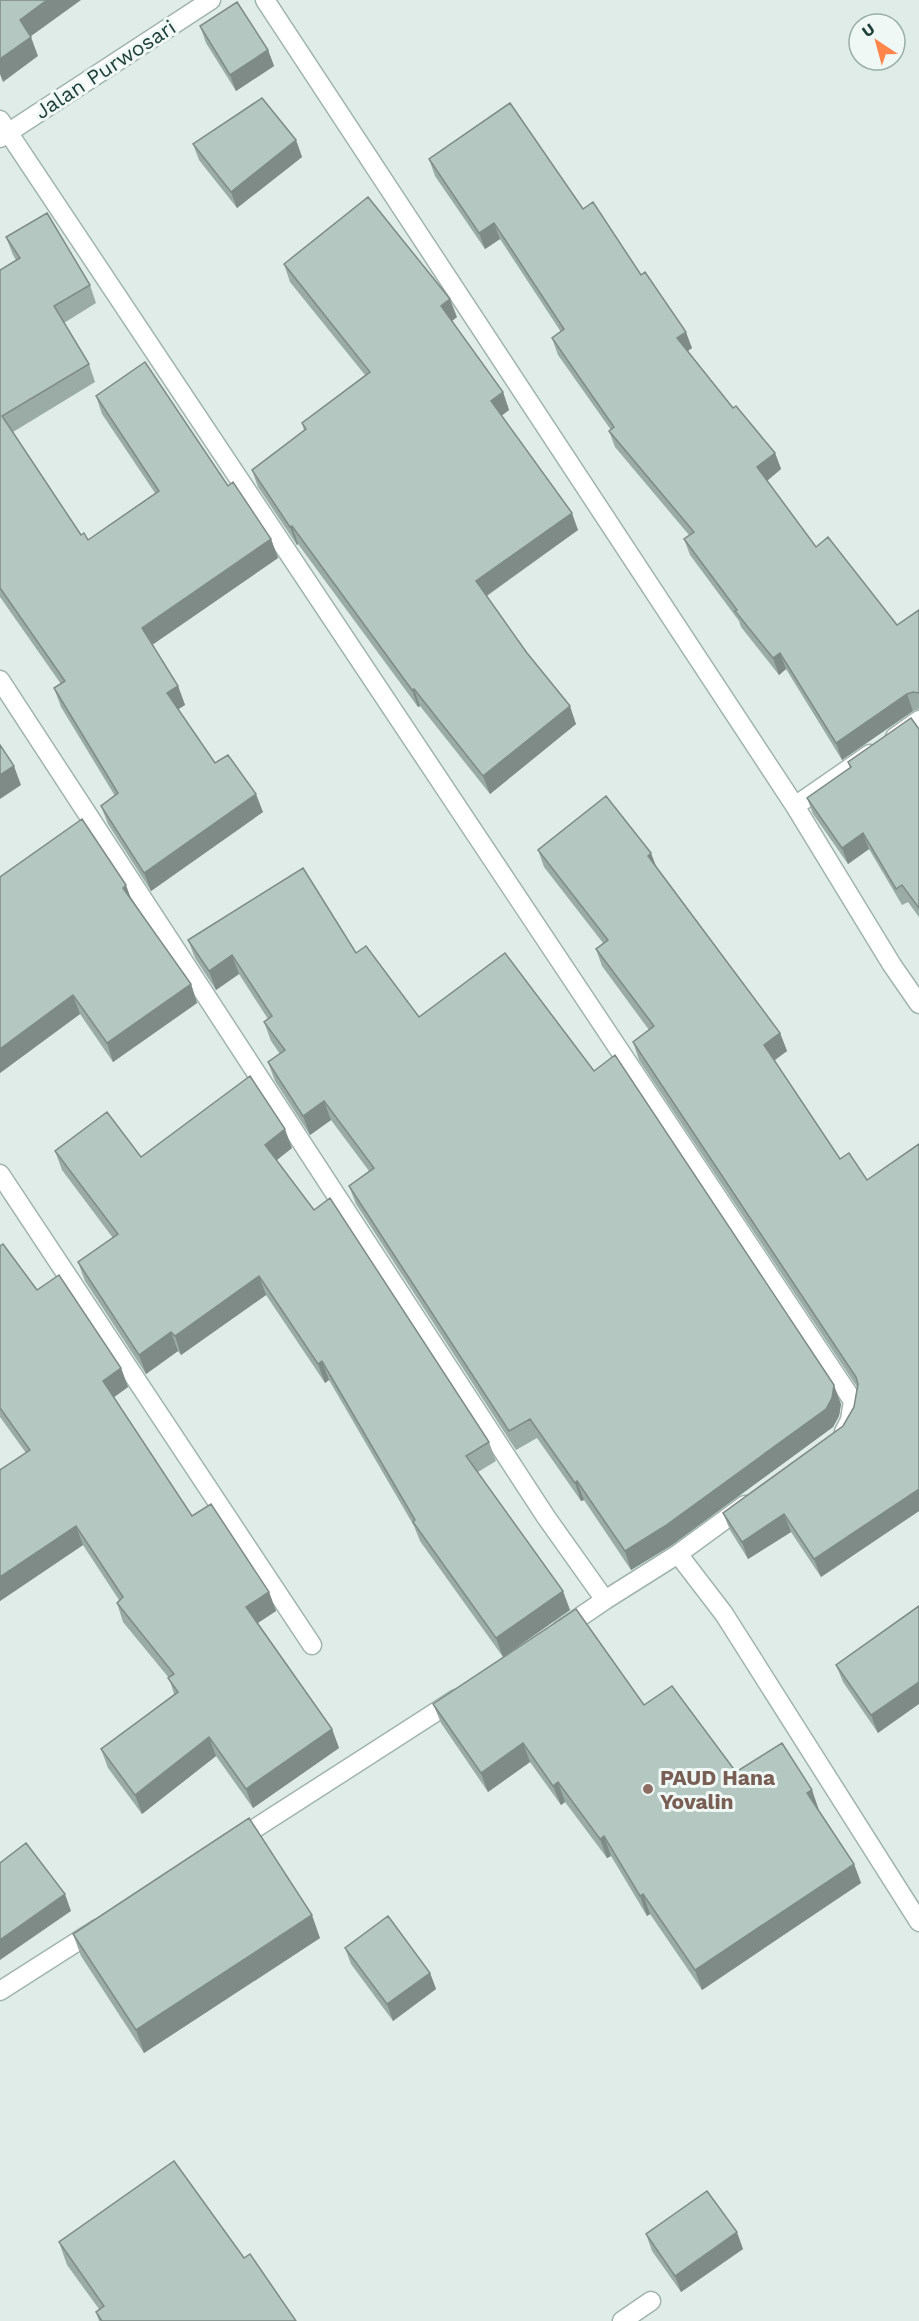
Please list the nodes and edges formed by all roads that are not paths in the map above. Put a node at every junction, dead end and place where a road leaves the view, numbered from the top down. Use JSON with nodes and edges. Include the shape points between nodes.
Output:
{"nodes":[{"id":1,"x":211,"y":0,"type":"edge"},
{"id":2,"x":265,"y":0,"type":"edge"},
{"id":3,"x":3,"y":130,"type":"edge"},
{"id":4,"x":0,"y":680,"type":"edge"},
{"id":5,"x":919,"y":720,"type":"edge"},
{"id":6,"x":795,"y":806,"type":"junction"},
{"id":7,"x":919,"y":1004,"type":"edge"},
{"id":8,"x":0,"y":1174,"type":"edge"},
{"id":9,"x":832,"y":1442,"type":"edge"},
{"id":10,"x":755,"y":1498,"type":"edge"},
{"id":11,"x":678,"y":1554,"type":"junction"},
{"id":12,"x":605,"y":1600,"type":"junction"},
{"id":13,"x":549,"y":1639,"type":"edge"},
{"id":14,"x":312,"y":1645,"type":"dead end"},
{"id":15,"x":472,"y":1689,"type":"edge"},
{"id":16,"x":223,"y":1849,"type":"edge"},
{"id":17,"x":115,"y":1917,"type":"edge"},
{"id":18,"x":919,"y":1922,"type":"edge"},
{"id":19,"x":0,"y":1991,"type":"edge"},
{"id":20,"x":651,"y":2301,"type":"dead end"},
{"id":21,"x":622,"y":2321,"type":"edge"}],
"edges":[{"from":1,"to":3,"type":"street","name":"Jalan Purwosari"},
{"from":2,"to":6,"type":"street"},
{"from":3,"to":9,"type":"street","via":[[853,1401],[850,1420]]},
{"from":4,"to":12,"type":"street","via":[[546,1517]]},
{"from":5,"to":6,"type":"street"},
{"from":6,"to":7,"type":"street"},
{"from":8,"to":14,"type":"street"},
{"from":10,"to":11,"type":"street"},
{"from":11,"to":12,"type":"street"},
{"from":11,"to":18,"type":"street","via":[[724,1614]]},
{"from":12,"to":13,"type":"street"},
{"from":15,"to":16,"type":"street"},
{"from":17,"to":19,"type":"street"},
{"from":20,"to":21,"type":"street"}]}
